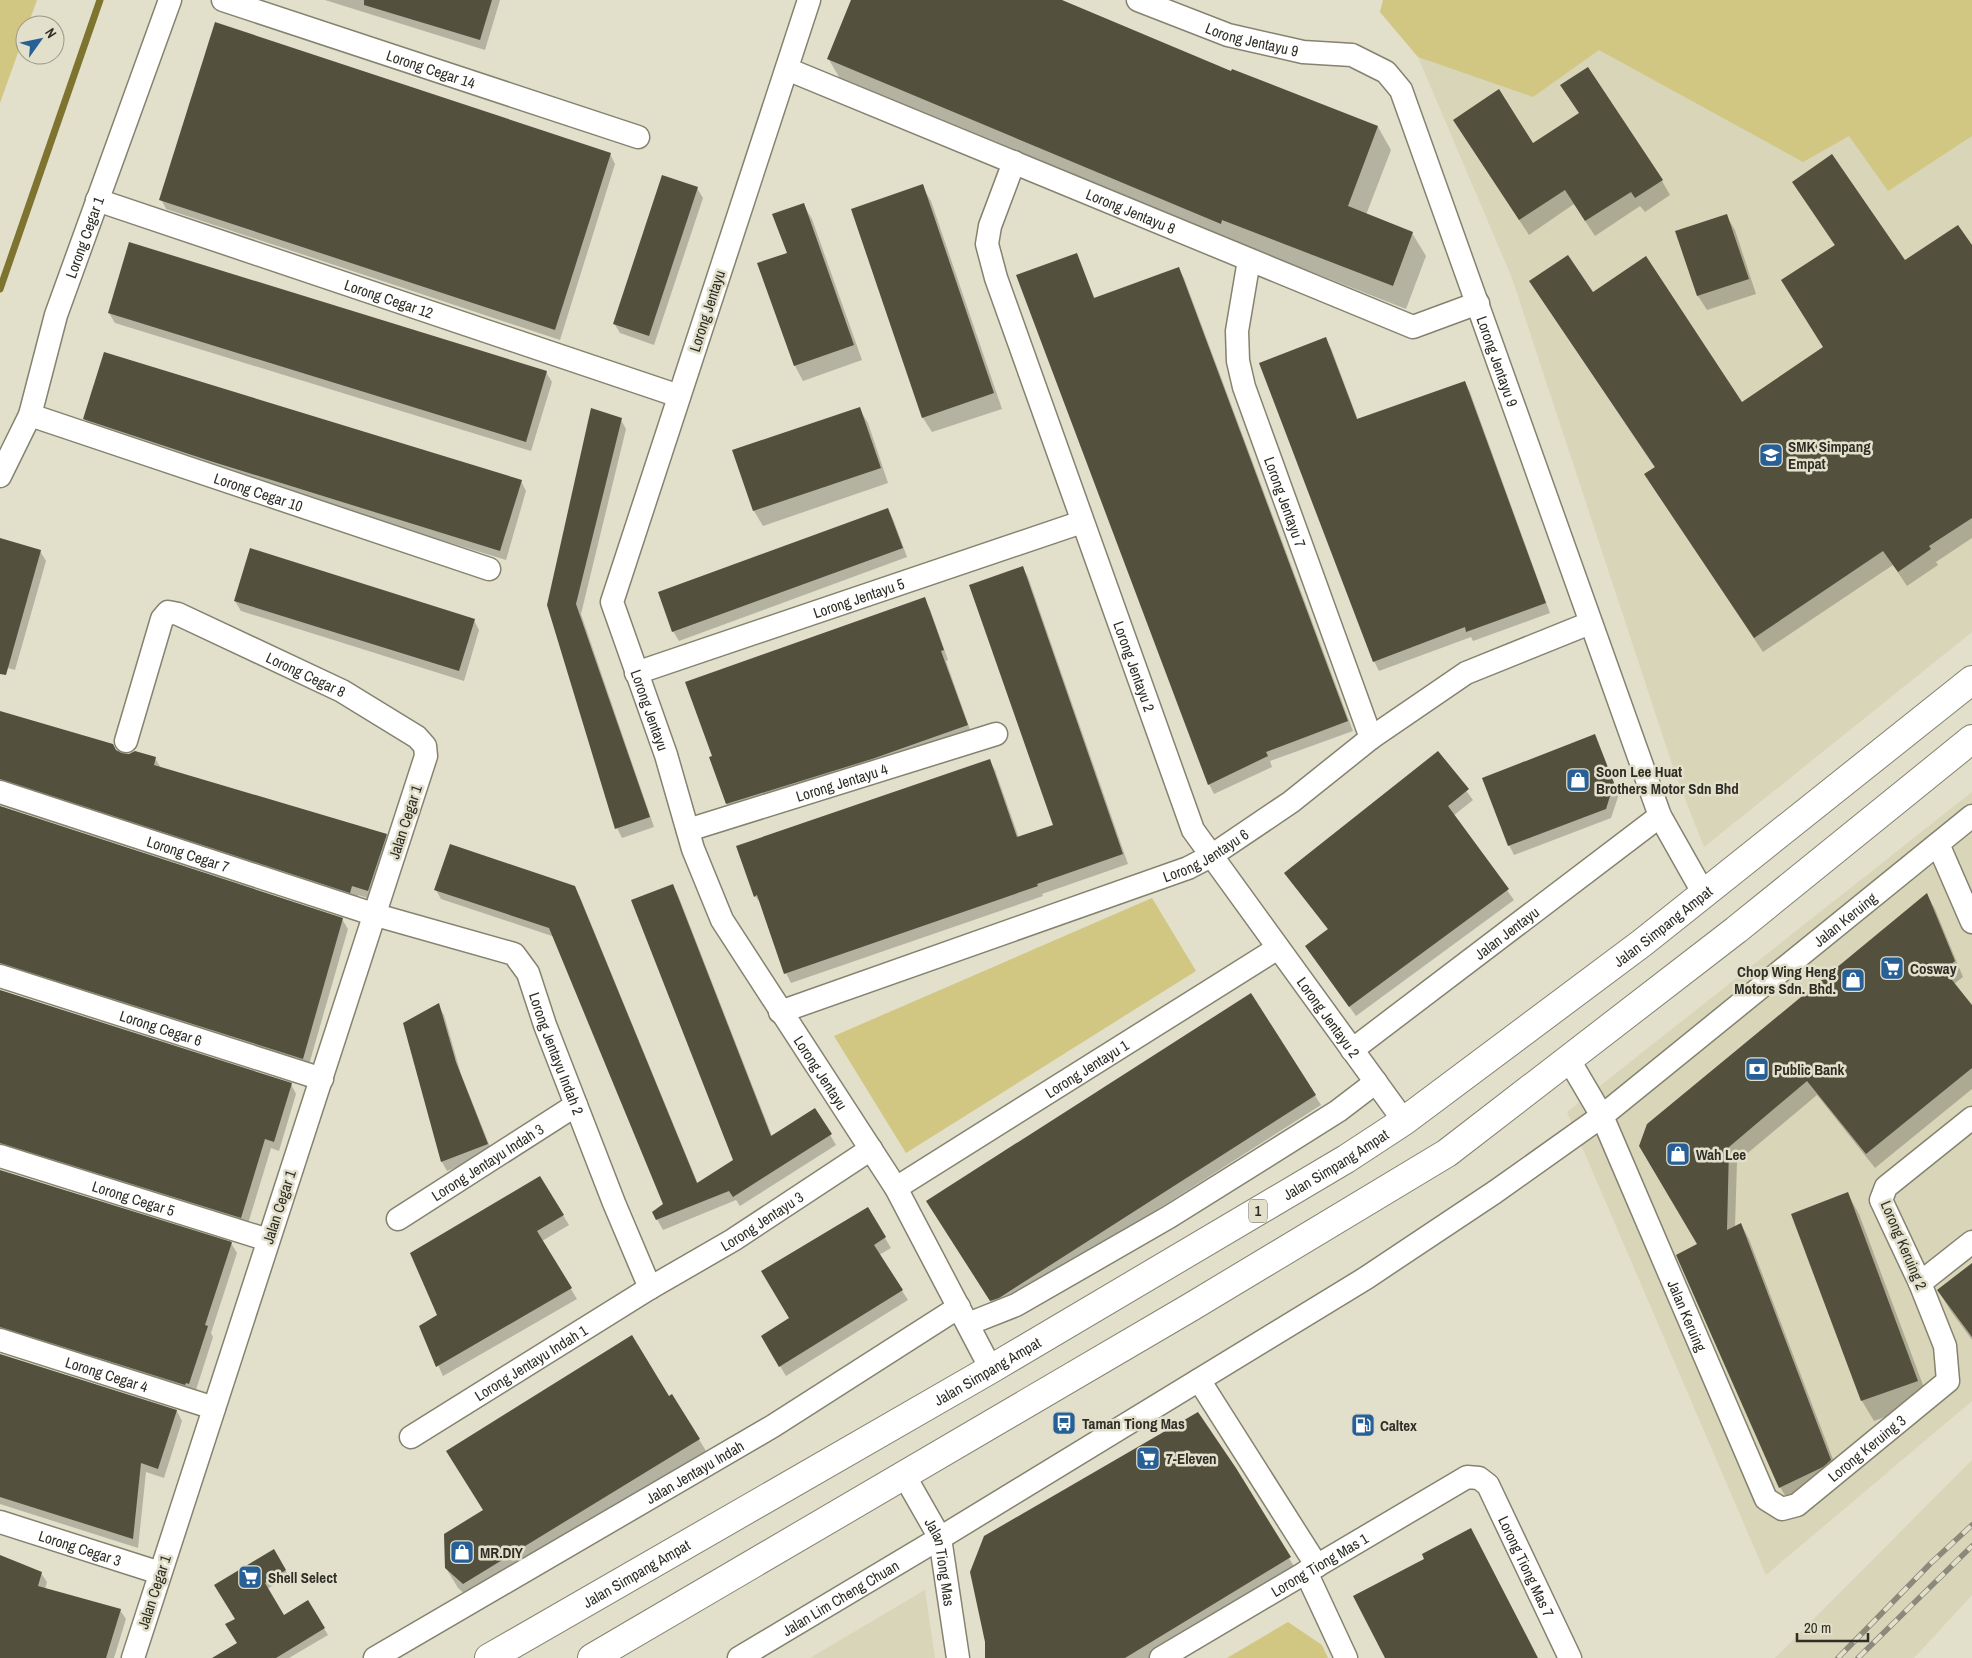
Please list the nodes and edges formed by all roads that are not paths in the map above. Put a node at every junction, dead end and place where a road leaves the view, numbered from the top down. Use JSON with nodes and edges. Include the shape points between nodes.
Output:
{"nodes":[{"id":1,"x":170,"y":0,"type":"edge"},
{"id":2,"x":223,"y":0,"type":"edge"},
{"id":3,"x":810,"y":0,"type":"edge"},
{"id":4,"x":1138,"y":0,"type":"edge"},
{"id":5,"x":787,"y":69,"type":"junction"},
{"id":6,"x":638,"y":137,"type":"dead end"},
{"id":7,"x":1014,"y":162,"type":"junction"},
{"id":8,"x":97,"y":200,"type":"junction"},
{"id":9,"x":1249,"y":260,"type":"junction"},
{"id":10,"x":1478,"y":303,"type":"junction"},
{"id":11,"x":680,"y":396,"type":"junction"},
{"id":12,"x":30,"y":415,"type":"junction"},
{"id":13,"x":0,"y":476,"type":"edge"},
{"id":14,"x":1082,"y":522,"type":"junction"},
{"id":15,"x":488,"y":569,"type":"dead end"},
{"id":16,"x":1590,"y":623,"type":"junction"},
{"id":17,"x":636,"y":672,"type":"junction"},
{"id":18,"x":1972,"y":680,"type":"edge"},
{"id":19,"x":996,"y":734,"type":"dead end"},
{"id":20,"x":1372,"y":738,"type":"junction"},
{"id":21,"x":1972,"y":739,"type":"edge"},
{"id":22,"x":126,"y":741,"type":"dead end"},
{"id":23,"x":426,"y":756,"type":"joint"},
{"id":24,"x":0,"y":792,"type":"edge"},
{"id":25,"x":1660,"y":816,"type":"junction"},
{"id":26,"x":1972,"y":816,"type":"edge"},
{"id":27,"x":688,"y":830,"type":"junction"},
{"id":28,"x":1938,"y":844,"type":"junction"},
{"id":29,"x":1211,"y":856,"type":"junction"},
{"id":30,"x":1704,"y":894,"type":"junction"},
{"id":31,"x":376,"y":915,"type":"junction"},
{"id":32,"x":1972,"y":922,"type":"edge"},
{"id":33,"x":1278,"y":948,"type":"junction"},
{"id":34,"x":0,"y":976,"type":"edge"},
{"id":35,"x":780,"y":1012,"type":"junction"},
{"id":36,"x":1352,"y":1050,"type":"junction"},
{"id":37,"x":1569,"y":1060,"type":"junction"},
{"id":38,"x":322,"y":1079,"type":"junction"},
{"id":39,"x":1376,"y":1082,"type":"junction"},
{"id":40,"x":576,"y":1105,"type":"junction"},
{"id":41,"x":1602,"y":1116,"type":"junction"},
{"id":42,"x":1972,"y":1118,"type":"edge"},
{"id":43,"x":1404,"y":1121,"type":"junction"},
{"id":44,"x":871,"y":1149,"type":"junction"},
{"id":45,"x":0,"y":1156,"type":"edge"},
{"id":46,"x":896,"y":1188,"type":"junction"},
{"id":47,"x":398,"y":1219,"type":"dead end"},
{"id":48,"x":268,"y":1240,"type":"junction"},
{"id":49,"x":1972,"y":1242,"type":"edge"},
{"id":50,"x":1920,"y":1283,"type":"junction"},
{"id":51,"x":650,"y":1288,"type":"junction"},
{"id":52,"x":963,"y":1316,"type":"junction"},
{"id":53,"x":0,"y":1340,"type":"edge"},
{"id":54,"x":992,"y":1369,"type":"junction"},
{"id":55,"x":1200,"y":1380,"type":"junction"},
{"id":56,"x":1948,"y":1381,"type":"joint"},
{"id":57,"x":214,"y":1408,"type":"junction"},
{"id":58,"x":411,"y":1437,"type":"dead end"},
{"id":59,"x":904,"y":1475,"type":"junction"},
{"id":60,"x":1479,"y":1478,"type":"joint"},
{"id":61,"x":1782,"y":1509,"type":"joint"},
{"id":62,"x":0,"y":1522,"type":"edge"},
{"id":63,"x":940,"y":1538,"type":"junction"},
{"id":64,"x":1311,"y":1569,"type":"junction"},
{"id":65,"x":160,"y":1573,"type":"junction"},
{"id":66,"x":133,"y":1658,"type":"edge"},
{"id":67,"x":375,"y":1658,"type":"edge"},
{"id":68,"x":489,"y":1658,"type":"edge"},
{"id":69,"x":592,"y":1658,"type":"edge"},
{"id":70,"x":739,"y":1658,"type":"edge"},
{"id":71,"x":958,"y":1658,"type":"edge"},
{"id":72,"x":1161,"y":1658,"type":"edge"},
{"id":73,"x":1346,"y":1658,"type":"edge"},
{"id":74,"x":1570,"y":1658,"type":"edge"}],
"edges":[{"from":1,"to":8,"type":"street","name":"Lorong Cegar 1"},
{"from":2,"to":6,"type":"street","name":"Lorong Cegar 14"},
{"from":3,"to":5,"type":"street","name":"Lorong Jentayu"},
{"from":4,"to":10,"type":"street","name":"Lorong Jentayu 9","via":[[1228,35],[1303,52],[1352,56],[1386,72],[1401,90]]},
{"from":5,"to":7,"type":"street","name":"Lorong Jentayu 8"},
{"from":5,"to":11,"type":"street","name":"Lorong Jentayu"},
{"from":7,"to":9,"type":"street","name":"Lorong Jentayu 8"},
{"from":7,"to":14,"type":"street","name":"Lorong Jentayu 2","via":[[990,226],[987,244]]},
{"from":8,"to":11,"type":"street","name":"Lorong Cegar 12"},
{"from":8,"to":12,"type":"street","name":"Lorong Cegar 1","via":[[56,316]]},
{"from":9,"to":10,"type":"street","name":"Lorong Jentayu 8","via":[[1413,327]]},
{"from":9,"to":20,"type":"street","name":"Lorong Jentayu 7","via":[[1237,331],[1238,362],[1244,387]]},
{"from":10,"to":16,"type":"street","name":"Lorong Jentayu 9"},
{"from":11,"to":17,"type":"street","name":"Lorong Jentayu","via":[[612,602]]},
{"from":12,"to":13,"type":"street","name":"Lorong Cegar 1"},
{"from":12,"to":15,"type":"street","name":"Lorong Cegar 10"},
{"from":14,"to":17,"type":"street","name":"Lorong Jentayu 5"},
{"from":14,"to":29,"type":"street","name":"Lorong Jentayu 2","via":[[1193,830]]},
{"from":16,"to":20,"type":"street","name":"Lorong Jentayu 6","via":[[1466,673]]},
{"from":16,"to":25,"type":"street","name":"Lorong Jentayu 9"},
{"from":17,"to":27,"type":"street","name":"Lorong Jentayu","via":[[666,755]]},
{"from":18,"to":30,"type":"highway","name":"Jalan Simpang Ampat","number":"1"},
{"from":19,"to":27,"type":"street","name":"Lorong Jentayu 4"},
{"from":20,"to":29,"type":"street","name":"Lorong Jentayu 6","via":[[1291,802]]},
{"from":21,"to":37,"type":"highway"},
{"from":22,"to":23,"type":"street","name":"Lorong Cegar 8","via":[[162,619],[168,612],[342,691],[417,737],[425,746]]},
{"from":23,"to":31,"type":"street","name":"Jalan Cegar 1"},
{"from":24,"to":31,"type":"street","name":"Lorong Cegar 7"},
{"from":25,"to":30,"type":"street","name":"Lorong Jentayu 9"},
{"from":25,"to":36,"type":"street","name":"Jalan Jentayu"},
{"from":26,"to":28,"type":"street","name":"Jalan Keruing"},
{"from":27,"to":35,"type":"street","name":"Lorong Jentayu","via":[[722,920]]},
{"from":28,"to":32,"type":"street"},
{"from":28,"to":41,"type":"street","name":"Jalan Keruing"},
{"from":29,"to":33,"type":"street","name":"Lorong Jentayu 2"},
{"from":29,"to":35,"type":"street","name":"Lorong Jentayu 6","via":[[1188,868]]},
{"from":30,"to":43,"type":"highway","name":"Jalan Simpang Ampat","number":"1"},
{"from":31,"to":38,"type":"street","name":"Jalan Cegar 1"},
{"from":31,"to":40,"type":"street","name":"Lorong Jentayu Indah 2","via":[[514,954],[528,973]]},
{"from":33,"to":36,"type":"street","name":"Lorong Jentayu 2"},
{"from":33,"to":46,"type":"street","name":"Lorong Jentayu 1"},
{"from":34,"to":38,"type":"street","name":"Lorong Cegar 6"},
{"from":35,"to":44,"type":"street","name":"Lorong Jentayu"},
{"from":36,"to":39,"type":"street","name":"Lorong Jentayu 2"},
{"from":37,"to":41,"type":"street","name":"Jalan Keruing"},
{"from":37,"to":59,"type":"highway","via":[[1447,1153]]},
{"from":38,"to":48,"type":"street","name":"Jalan Cegar 1"},
{"from":39,"to":43,"type":"street","name":"Lorong Jentayu 2"},
{"from":39,"to":52,"type":"street","name":"Jalan Jentayu Indah","via":[[1338,1111],[1169,1217],[1016,1305]]},
{"from":40,"to":47,"type":"street","name":"Lorong Jentayu Indah 3"},
{"from":40,"to":51,"type":"street","name":"Lorong Jentayu Indah 2"},
{"from":41,"to":55,"type":"street","name":"Jalan Keruing","via":[[1366,1278]]},
{"from":41,"to":61,"type":"street","name":"Jalan Keruing","via":[[1766,1499]]},
{"from":42,"to":50,"type":"street","name":"Lorong Keruing 2","via":[[1886,1187],[1883,1193],[1881,1200]]},
{"from":43,"to":54,"type":"highway","name":"Jalan Simpang Ampat","number":"1","via":[[1346,1159]]},
{"from":44,"to":46,"type":"street","name":"Lorong Jentayu"},
{"from":44,"to":51,"type":"street","name":"Lorong Jentayu 3","via":[[733,1240]]},
{"from":45,"to":48,"type":"street","name":"Lorong Cegar 5"},
{"from":46,"to":52,"type":"street","name":"Lorong Jentayu"},
{"from":48,"to":57,"type":"street","name":"Jalan Cegar 1"},
{"from":49,"to":50,"type":"street"},
{"from":50,"to":56,"type":"street","name":"Lorong Keruing 2","via":[[1945,1346]]},
{"from":51,"to":58,"type":"street","name":"Lorong Jentayu Indah 1"},
{"from":52,"to":54,"type":"street","name":"Lorong Jentayu"},
{"from":52,"to":67,"type":"street","name":"Jalan Jentayu Indah"},
{"from":53,"to":57,"type":"street","name":"Lorong Cegar 4"},
{"from":54,"to":68,"type":"highway","name":"Jalan Simpang Ampat","number":"1"},
{"from":55,"to":63,"type":"street","name":"Jalan Lim Cheng Chuan"},
{"from":55,"to":64,"type":"street"},
{"from":56,"to":61,"type":"street","name":"Lorong Keruing 3","via":[[1797,1505]]},
{"from":57,"to":65,"type":"street","name":"Jalan Cegar 1"},
{"from":59,"to":63,"type":"street","name":"Jalan Tiong Mas"},
{"from":59,"to":69,"type":"highway"},
{"from":60,"to":64,"type":"street","name":"Lorong Tiong Mas 1","via":[[1467,1477]]},
{"from":60,"to":74,"type":"street","name":"Lorong Tiong Mas 7","via":[[1488,1485]]},
{"from":62,"to":65,"type":"street","name":"Lorong Cegar 3"},
{"from":63,"to":70,"type":"street","name":"Jalan Lim Cheng Chuan"},
{"from":63,"to":71,"type":"street","name":"Jalan Tiong Mas"},
{"from":64,"to":72,"type":"street","name":"Lorong Tiong Mas 1"},
{"from":64,"to":73,"type":"street"},
{"from":65,"to":66,"type":"street","name":"Jalan Cegar 1"}]}
